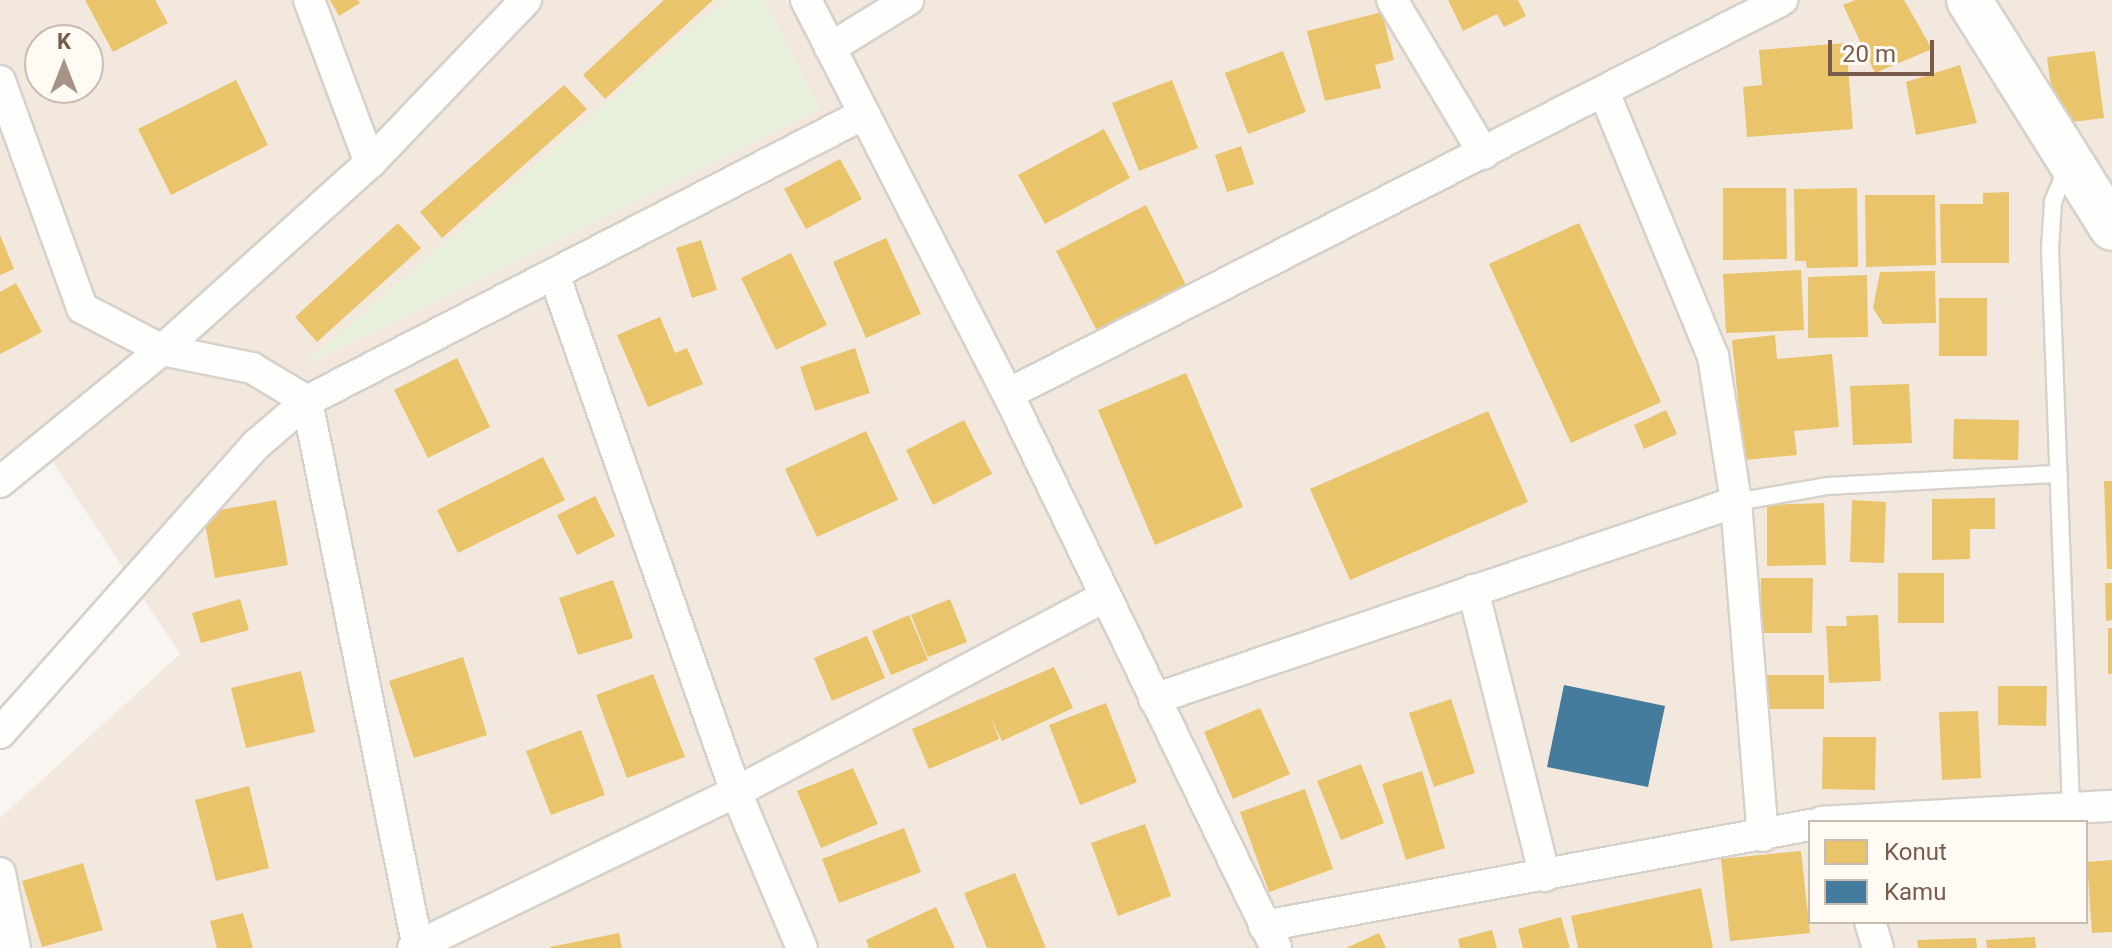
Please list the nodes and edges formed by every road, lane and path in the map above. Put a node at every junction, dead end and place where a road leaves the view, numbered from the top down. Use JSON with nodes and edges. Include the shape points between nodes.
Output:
{"nodes":[{"id":1,"x":309,"y":0,"type":"edge"},
{"id":2,"x":526,"y":0,"type":"edge"},
{"id":3,"x":806,"y":0,"type":"edge"},
{"id":4,"x":908,"y":0,"type":"edge"},
{"id":5,"x":1392,"y":0,"type":"edge"},
{"id":6,"x":1782,"y":0,"type":"edge"},
{"id":7,"x":1969,"y":0,"type":"edge"},
{"id":8,"x":830,"y":48,"type":"junction"},
{"id":9,"x":0,"y":81,"type":"edge"},
{"id":10,"x":1604,"y":92,"type":"junction"},
{"id":11,"x":864,"y":114,"type":"junction"},
{"id":12,"x":1484,"y":154,"type":"junction"},
{"id":13,"x":2072,"y":161,"type":"junction"},
{"id":14,"x":370,"y":163,"type":"junction"},
{"id":15,"x":2112,"y":228,"type":"edge"},
{"id":16,"x":555,"y":277,"type":"junction"},
{"id":17,"x":162,"y":350,"type":"junction"},
{"id":18,"x":1008,"y":394,"type":"junction"},
{"id":19,"x":307,"y":401,"type":"junction"},
{"id":20,"x":2059,"y":474,"type":"junction"},
{"id":21,"x":0,"y":482,"type":"edge"},
{"id":22,"x":1736,"y":502,"type":"junction"},
{"id":23,"x":1473,"y":590,"type":"junction"},
{"id":24,"x":1104,"y":597,"type":"junction"},
{"id":25,"x":1154,"y":699,"type":"junction"},
{"id":26,"x":0,"y":733,"type":"edge"},
{"id":27,"x":736,"y":792,"type":"junction"},
{"id":28,"x":2112,"y":806,"type":"edge"},
{"id":29,"x":2071,"y":808,"type":"junction"},
{"id":30,"x":1852,"y":820,"type":"edge"},
{"id":31,"x":1808,"y":825,"type":"edge"},
{"id":32,"x":1763,"y":836,"type":"junction"},
{"id":33,"x":0,"y":873,"type":"edge"},
{"id":34,"x":1545,"y":876,"type":"junction"},
{"id":35,"x":1871,"y":924,"type":"edge"},
{"id":36,"x":1270,"y":937,"type":"edge"},
{"id":37,"x":416,"y":947,"type":"edge"},
{"id":38,"x":15,"y":948,"type":"edge"},
{"id":39,"x":802,"y":948,"type":"edge"},
{"id":40,"x":1878,"y":948,"type":"edge"}],
"edges":[{"from":1,"to":14,"type":"street"},
{"from":2,"to":14,"type":"street"},
{"from":3,"to":8,"type":"street"},
{"from":4,"to":8,"type":"street"},
{"from":5,"to":12,"type":"street"},
{"from":6,"to":10,"type":"street"},
{"from":7,"to":13,"type":"street"},
{"from":8,"to":11,"type":"street"},
{"from":9,"to":17,"type":"street","via":[[82,308]]},
{"from":10,"to":12,"type":"street"},
{"from":10,"to":22,"type":"street","via":[[1713,356]]},
{"from":11,"to":16,"type":"street"},
{"from":11,"to":18,"type":"street"},
{"from":12,"to":18,"type":"street"},
{"from":13,"to":15,"type":"street"},
{"from":13,"to":20,"type":"lane","via":[[2056,189],[2050,248]]},
{"from":14,"to":17,"type":"street"},
{"from":16,"to":19,"type":"street"},
{"from":16,"to":27,"type":"street"},
{"from":17,"to":19,"type":"street","via":[[252,368]]},
{"from":17,"to":21,"type":"street"},
{"from":18,"to":24,"type":"street"},
{"from":19,"to":26,"type":"street","via":[[257,444]]},
{"from":19,"to":37,"type":"street"},
{"from":20,"to":22,"type":"lane","via":[[1827,486]]},
{"from":20,"to":29,"type":"lane"},
{"from":22,"to":23,"type":"street"},
{"from":22,"to":32,"type":"street"},
{"from":23,"to":25,"type":"street"},
{"from":23,"to":34,"type":"street"},
{"from":24,"to":25,"type":"street"},
{"from":24,"to":27,"type":"street"},
{"from":25,"to":36,"type":"street"},
{"from":27,"to":37,"type":"street"},
{"from":27,"to":39,"type":"street"},
{"from":28,"to":29,"type":"street"},
{"from":29,"to":30,"type":"street"},
{"from":31,"to":32,"type":"street"},
{"from":32,"to":34,"type":"street"},
{"from":33,"to":38,"type":"street"},
{"from":34,"to":36,"type":"street"},
{"from":35,"to":40,"type":"street"}]}
